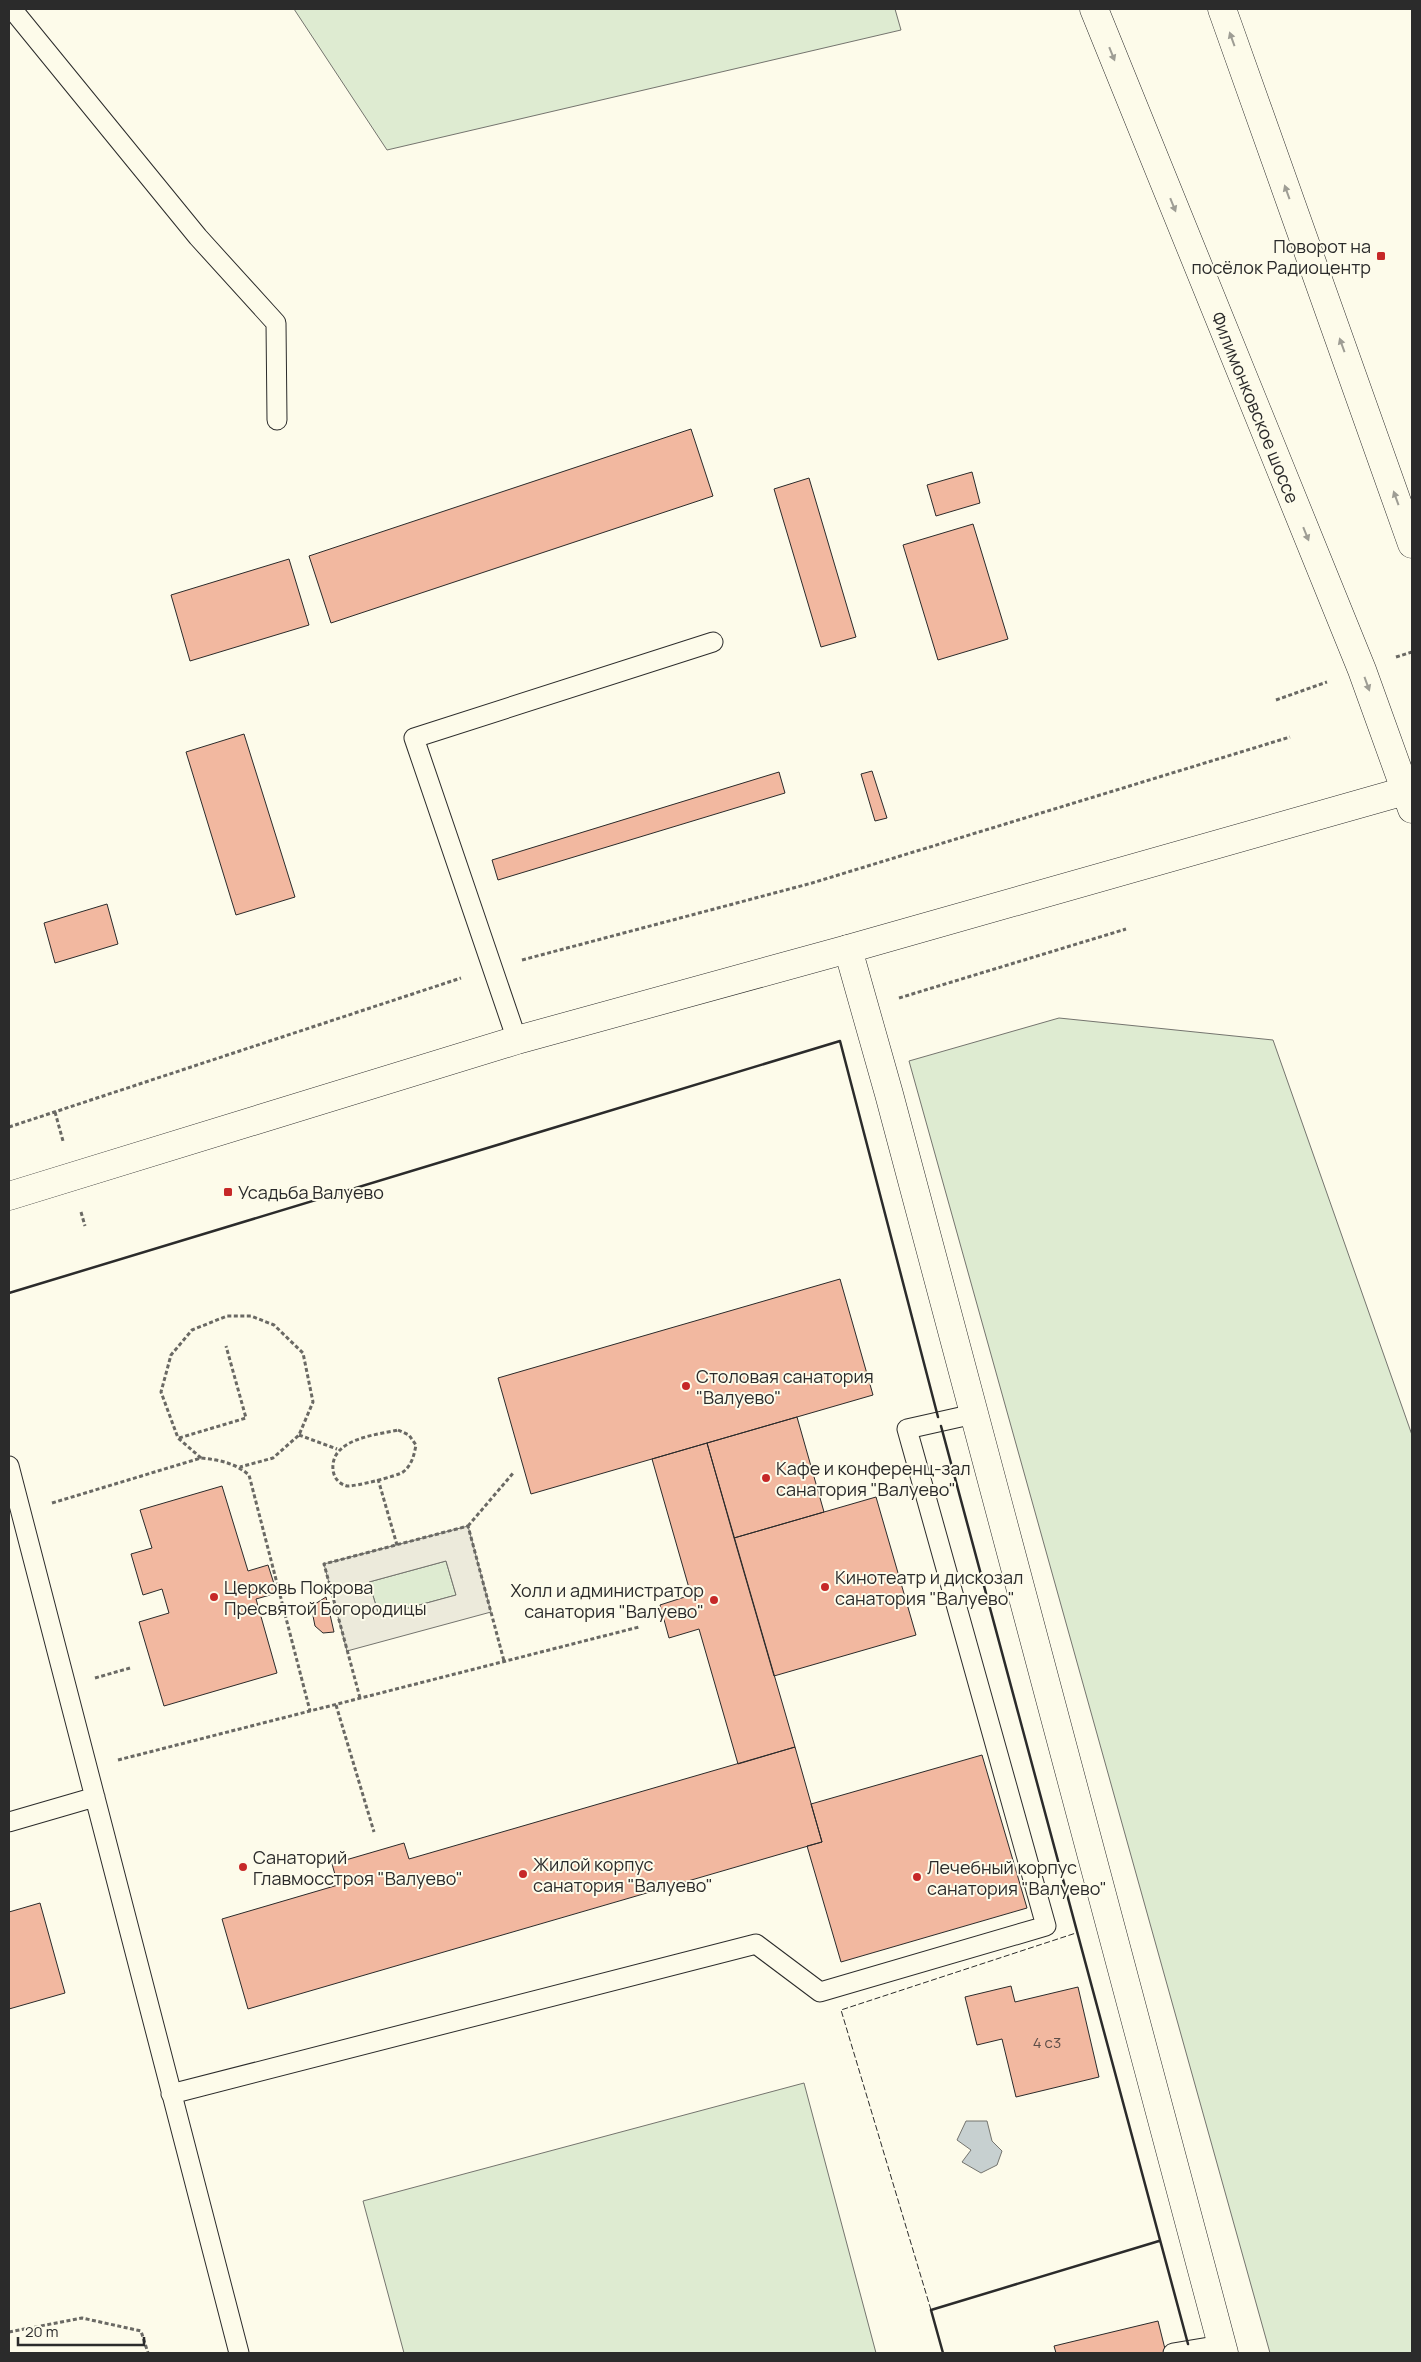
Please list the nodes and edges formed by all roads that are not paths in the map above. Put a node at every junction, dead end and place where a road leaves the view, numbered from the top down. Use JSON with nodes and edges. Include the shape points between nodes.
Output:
{"nodes":[{"id":1,"x":12,"y":9,"type":"edge"},
{"id":2,"x":1094,"y":9,"type":"edge"},
{"id":3,"x":1222,"y":9,"type":"edge"},
{"id":4,"x":277,"y":420,"type":"dead end"},
{"id":5,"x":1412,"y":544,"type":"edge"},
{"id":6,"x":713,"y":642,"type":"dead end"},
{"id":7,"x":1410,"y":796,"type":"edge"},
{"id":8,"x":848,"y":949,"type":"junction"},
{"id":9,"x":518,"y":1040,"type":"junction"},
{"id":10,"x":9,"y":1196,"type":"edge"},
{"id":11,"x":974,"y":1414,"type":"junction"},
{"id":12,"x":9,"y":1466,"type":"edge"},
{"id":13,"x":95,"y":1797,"type":"junction"},
{"id":14,"x":9,"y":1822,"type":"edge"},
{"id":15,"x":171,"y":2094,"type":"junction"},
{"id":16,"x":1222,"y":2349,"type":"edge"},
{"id":17,"x":239,"y":2353,"type":"edge"},
{"id":18,"x":1173,"y":2353,"type":"edge"}],
"edges":[{"from":1,"to":4,"type":"lane","via":[[198,237],[276,323]]},
{"from":2,"to":7,"type":"street","name":"Филимонковское шоссе","one_way":true},
{"from":5,"to":3,"type":"street","one_way":true},
{"from":6,"to":9,"type":"lane","via":[[414,738]]},
{"from":7,"to":8,"type":"street"},
{"from":8,"to":9,"type":"street"},
{"from":8,"to":11,"type":"street"},
{"from":9,"to":10,"type":"street"},
{"from":11,"to":15,"type":"lane","via":[[907,1429],[1046,1926],[820,1992],[756,1944]]},
{"from":11,"to":16,"type":"street"},
{"from":12,"to":13,"type":"lane","via":[[90,1767]]},
{"from":13,"to":14,"type":"lane"},
{"from":13,"to":15,"type":"lane"},
{"from":15,"to":17,"type":"lane"},
{"from":16,"to":18,"type":"lane"}]}
